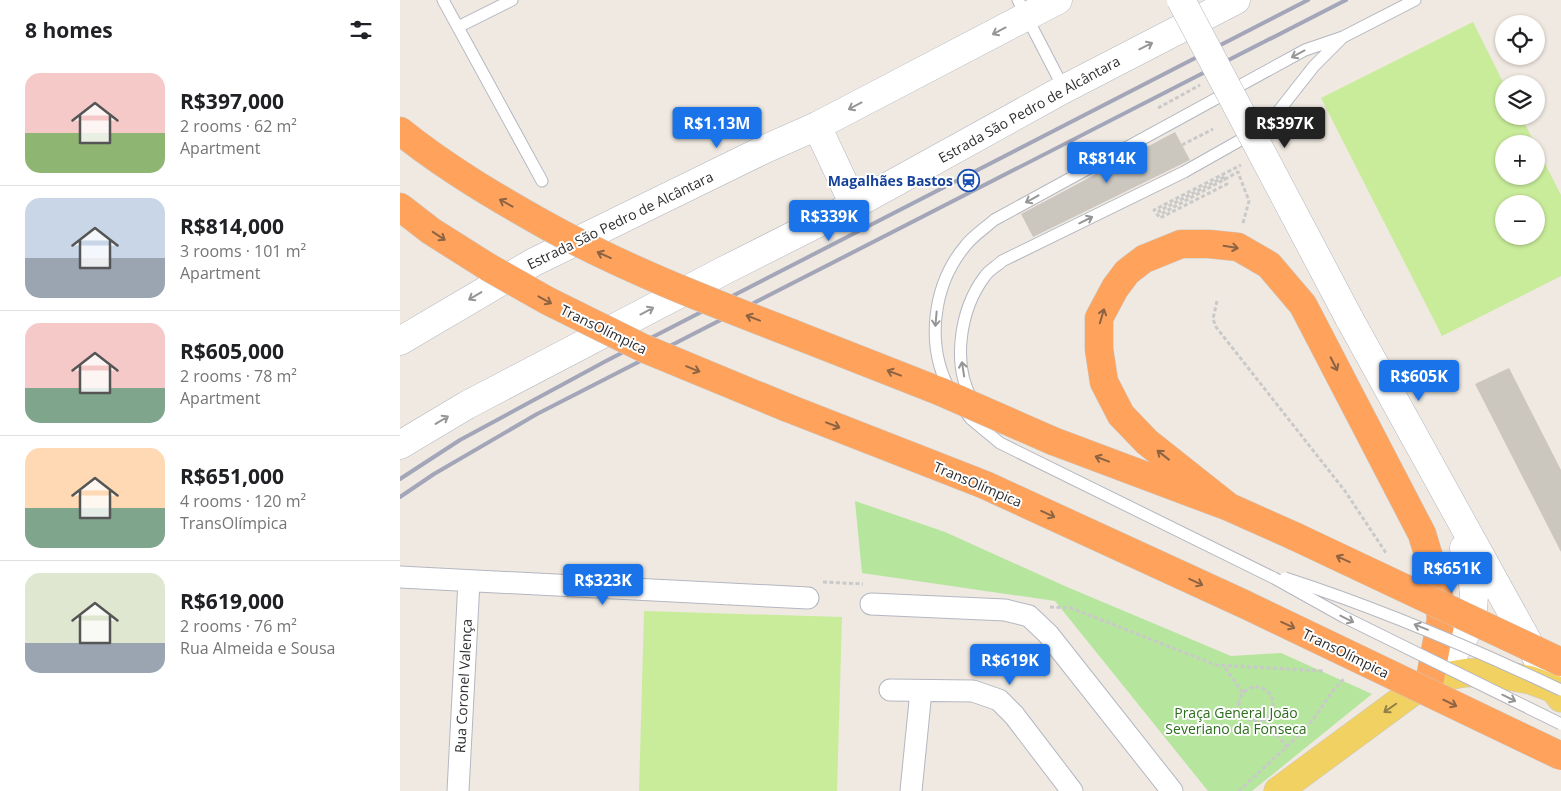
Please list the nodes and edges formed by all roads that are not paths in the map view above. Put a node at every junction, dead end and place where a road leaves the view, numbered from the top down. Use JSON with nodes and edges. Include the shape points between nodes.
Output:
{"nodes":[{"id":1,"x":443,"y":0,"type":"edge"},
{"id":2,"x":512,"y":0,"type":"edge"},
{"id":3,"x":1058,"y":0,"type":"edge"},
{"id":4,"x":1181,"y":0,"type":"edge"},
{"id":5,"x":1236,"y":0,"type":"edge"},
{"id":6,"x":1415,"y":0,"type":"edge"},
{"id":7,"x":490,"y":5,"type":"edge"},
{"id":8,"x":1022,"y":8,"type":"edge"},
{"id":9,"x":458,"y":27,"type":"junction"},
{"id":10,"x":1343,"y":37,"type":"junction"},
{"id":11,"x":1064,"y":89,"type":"junction"},
{"id":12,"x":817,"y":126,"type":"junction"},
{"id":13,"x":400,"y":131,"type":"edge"},
{"id":14,"x":542,"y":182,"type":"dead end"},
{"id":15,"x":854,"y":205,"type":"junction"},
{"id":16,"x":400,"y":207,"type":"edge"},
{"id":17,"x":400,"y":341,"type":"edge"},
{"id":18,"x":1000,"y":443,"type":"junction"},
{"id":19,"x":400,"y":445,"type":"edge"},
{"id":20,"x":1451,"y":506,"type":"junction"},
{"id":21,"x":1229,"y":507,"type":"junction"},
{"id":22,"x":400,"y":577,"type":"edge"},
{"id":23,"x":1275,"y":577,"type":"junction"},
{"id":24,"x":469,"y":581,"type":"junction"},
{"id":25,"x":808,"y":598,"type":"dead end"},
{"id":26,"x":871,"y":604,"type":"dead end"},
{"id":27,"x":1561,"y":662,"type":"edge"},
{"id":28,"x":1430,"y":679,"type":"junction"},
{"id":29,"x":890,"y":690,"type":"dead end"},
{"id":30,"x":921,"y":691,"type":"junction"},
{"id":31,"x":1559,"y":693,"type":"edge"},
{"id":32,"x":1561,"y":724,"type":"edge"},
{"id":33,"x":1561,"y":756,"type":"edge"},
{"id":34,"x":458,"y":791,"type":"edge"},
{"id":35,"x":911,"y":791,"type":"edge"},
{"id":36,"x":1072,"y":791,"type":"edge"},
{"id":37,"x":1172,"y":791,"type":"edge"},
{"id":38,"x":1278,"y":791,"type":"edge"}],
"edges":[{"from":1,"to":9,"type":"lane"},
{"from":2,"to":7,"type":"lane"},
{"from":3,"to":8,"type":"street","name":"Estrada São Pedro de Alcântara"},
{"from":4,"to":20,"type":"street","bridge":true},
{"from":11,"to":5,"type":"street","name":"Estrada São Pedro de Alcântara","one_way":true},
{"from":6,"to":10,"type":"lane"},
{"from":7,"to":9,"type":"lane"},
{"from":8,"to":11,"type":"lane"},
{"from":8,"to":12,"type":"street","name":"Estrada São Pedro de Alcântara","one_way":true},
{"from":9,"to":14,"type":"lane"},
{"from":18,"to":10,"type":"lane","one_way":true,"via":[[968,393],[962,369],[964,317],[986,275],[1002,261],[1184,172],[1253,133],[1277,113],[1314,66]]},
{"from":10,"to":18,"type":"lane","one_way":true,"via":[[1305,50],[994,220],[966,245],[948,272],[938,304],[935,335],[939,367],[950,391],[971,419]]},
{"from":11,"to":15,"type":"street","name":"Estrada São Pedro de Alcântara"},
{"from":12,"to":15,"type":"street"},
{"from":12,"to":17,"type":"street","name":"Estrada São Pedro de Alcântara","one_way":true,"via":[[534,262]]},
{"from":21,"to":13,"type":"highway","one_way":true,"bridge":true,"via":[[1053,441],[939,391],[682,290],[583,246],[498,198],[423,150]]},
{"from":19,"to":15,"type":"street","name":"Estrada São Pedro de Alcântara","one_way":true,"via":[[467,405]]},
{"from":16,"to":33,"type":"highway","name":"TransOlímpica","one_way":true,"bridge":true,"via":[[488,267],[548,302],[643,348],[985,485],[1244,604]]},
{"from":18,"to":23,"type":"lane"},
{"from":20,"to":28,"type":"street","via":[[1472,572],[1475,607],[1462,641]]},
{"from":20,"to":31,"type":"street"},
{"from":27,"to":21,"type":"highway","one_way":true,"bridge":true},
{"from":21,"to":28,"type":"highway","one_way":true,"via":[[1147,442],[1121,415],[1104,382],[1099,318],[1115,288],[1127,272],[1144,260],[1181,244],[1238,247],[1269,265],[1304,305],[1422,534],[1438,587],[1441,619]]},
{"from":22,"to":24,"type":"street"},
{"from":31,"to":23,"type":"lane","one_way":true,"bridge":true,"via":[[1461,643],[1350,599]]},
{"from":23,"to":32,"type":"lane","one_way":true,"bridge":true,"via":[[1344,617]]},
{"from":24,"to":25,"type":"street"},
{"from":24,"to":34,"type":"street","name":"Rua Coronel Valença"},
{"from":26,"to":37,"type":"street","via":[[1006,610],[1029,616],[1048,634]]},
{"from":28,"to":31,"type":"main road","via":[[1487,672],[1530,680]]},
{"from":28,"to":38,"type":"main road","one_way":true},
{"from":29,"to":30,"type":"street"},
{"from":30,"to":35,"type":"street"},
{"from":30,"to":36,"type":"street","via":[[973,691],[999,700]]}]}
